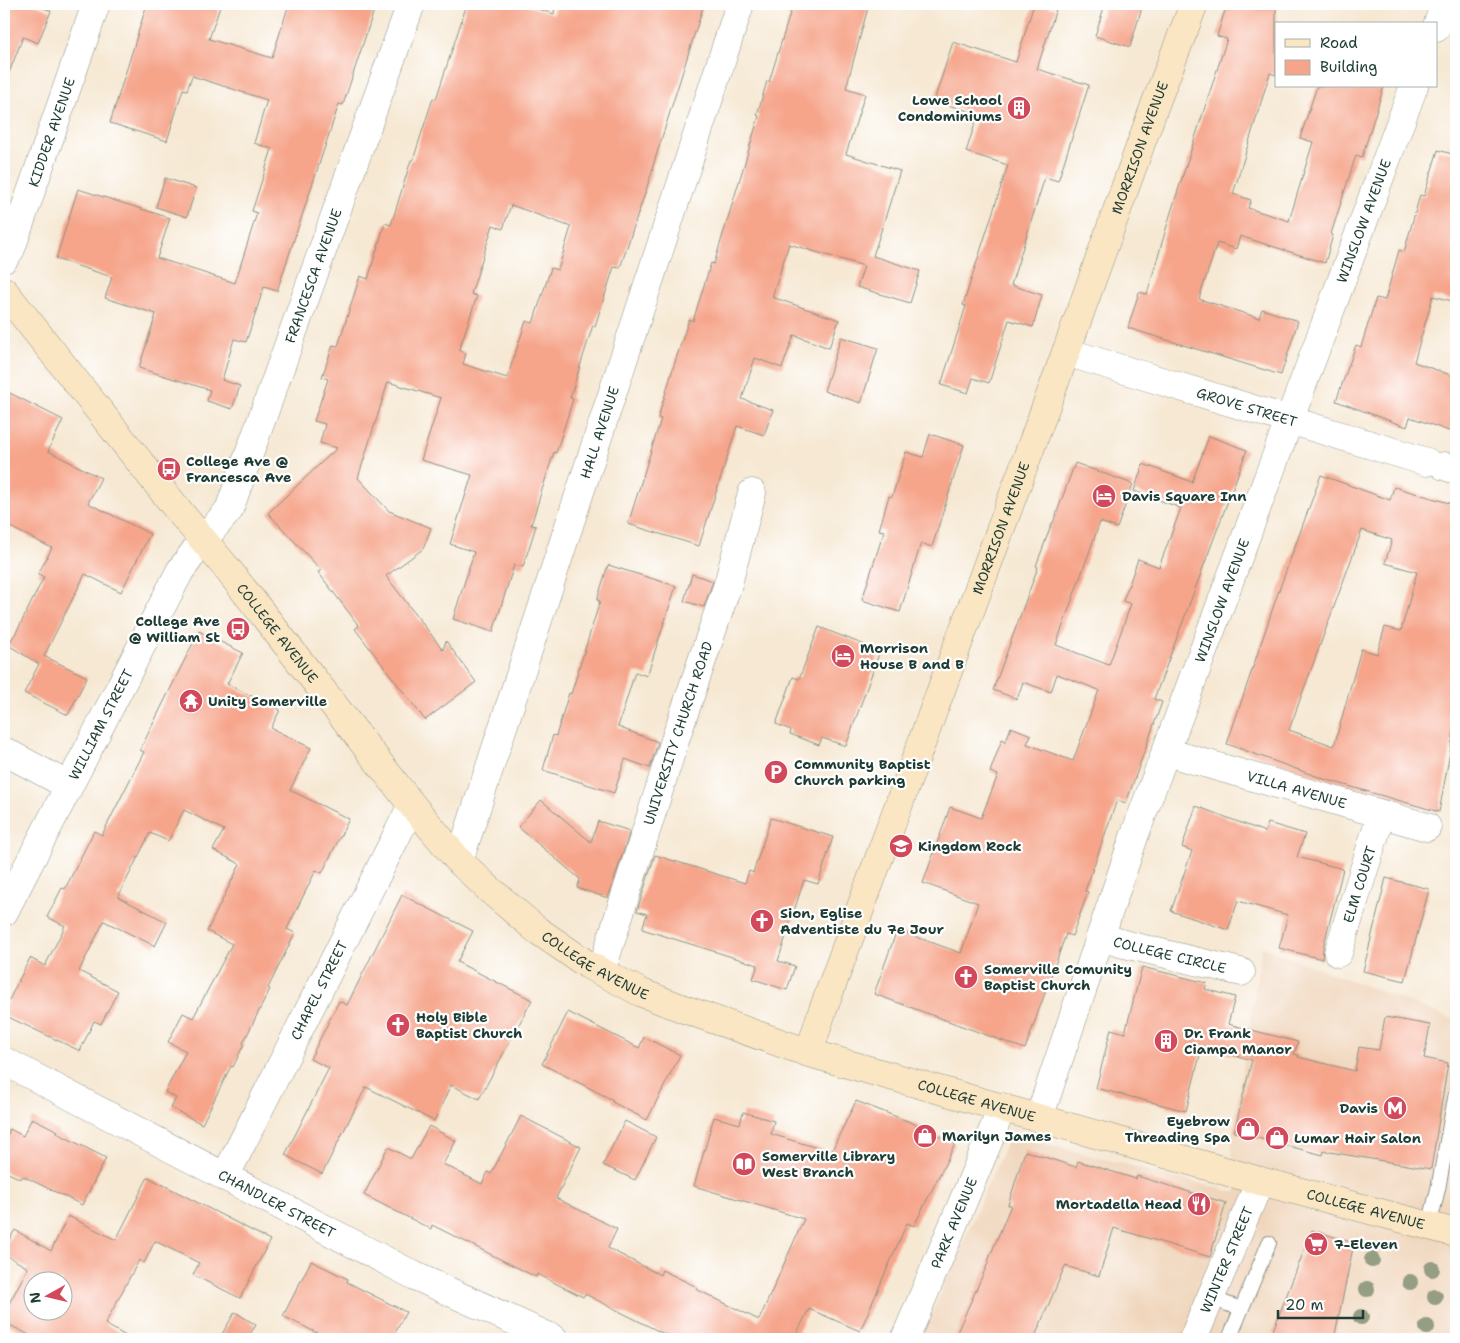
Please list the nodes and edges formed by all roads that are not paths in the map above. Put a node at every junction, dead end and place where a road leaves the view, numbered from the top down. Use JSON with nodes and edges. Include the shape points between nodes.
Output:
{"nodes":[{"id":1,"x":96,"y":4,"type":"edge"},
{"id":2,"x":411,"y":4,"type":"edge"},
{"id":3,"x":740,"y":4,"type":"edge"},
{"id":4,"x":1194,"y":4,"type":"edge"},
{"id":5,"x":1445,"y":4,"type":"edge"},
{"id":6,"x":1438,"y":23,"type":"edge"},
{"id":7,"x":1413,"y":88,"type":"edge"},
{"id":8,"x":4,"y":259,"type":"edge"},
{"id":9,"x":4,"y":291,"type":"edge"},
{"id":10,"x":1066,"y":352,"type":"junction"},
{"id":11,"x":1290,"y":421,"type":"junction"},
{"id":12,"x":1442,"y":466,"type":"edge"},
{"id":13,"x":752,"y":493,"type":"dead end"},
{"id":14,"x":203,"y":540,"type":"junction"},
{"id":15,"x":4,"y":751,"type":"edge"},
{"id":16,"x":1166,"y":752,"type":"junction"},
{"id":17,"x":70,"y":786,"type":"junction"},
{"id":18,"x":412,"y":805,"type":"junction"},
{"id":19,"x":1381,"y":815,"type":"junction"},
{"id":20,"x":1427,"y":828,"type":"dead end"},
{"id":21,"x":459,"y":861,"type":"junction"},
{"id":22,"x":4,"y":912,"type":"edge"},
{"id":23,"x":1100,"y":937,"type":"junction"},
{"id":24,"x":1338,"y":953,"type":"dead end"},
{"id":25,"x":601,"y":972,"type":"junction"},
{"id":26,"x":1241,"y":972,"type":"dead end"},
{"id":27,"x":809,"y":1053,"type":"junction"},
{"id":28,"x":4,"y":1061,"type":"edge"},
{"id":29,"x":1456,"y":1093,"type":"edge"},
{"id":30,"x":1002,"y":1107,"type":"junction"},
{"id":31,"x":1040,"y":1118,"type":"junction"},
{"id":32,"x":226,"y":1177,"type":"junction"},
{"id":33,"x":1260,"y":1181,"type":"junction"},
{"id":34,"x":1429,"y":1226,"type":"junction"},
{"id":35,"x":1456,"y":1233,"type":"edge"},
{"id":36,"x":1269,"y":1242,"type":"dead end"},
{"id":37,"x":1211,"y":1298,"type":"junction"},
{"id":38,"x":1241,"y":1309,"type":"junction"},
{"id":39,"x":554,"y":1339,"type":"edge"},
{"id":40,"x":905,"y":1339,"type":"edge"},
{"id":41,"x":1193,"y":1339,"type":"edge"},
{"id":42,"x":1229,"y":1339,"type":"edge"}],
"edges":[{"from":1,"to":8,"type":"street","name":"KIDDER AVENUE","via":[[14,240]]},
{"from":2,"to":14,"type":"street","name":"FRANCESCA AVENUE","via":[[229,510]]},
{"from":3,"to":21,"type":"street","name":"HALL AVENUE"},
{"from":4,"to":10,"type":"main road","name":"MORRISON AVENUE"},
{"from":5,"to":6,"type":"street"},
{"from":7,"to":11,"type":"street","name":"WINSLOW AVENUE"},
{"from":9,"to":14,"type":"main road","name":"COLLEGE AVENUE"},
{"from":10,"to":11,"type":"street","name":"GROVE STREET"},
{"from":10,"to":27,"type":"main road","name":"MORRISON AVENUE"},
{"from":11,"to":12,"type":"street","name":"GROVE STREET"},
{"from":11,"to":16,"type":"street","name":"WINSLOW AVENUE"},
{"from":13,"to":25,"type":"street","name":"UNIVERSITY CHURCH ROAD","via":[[728,584]]},
{"from":14,"to":17,"type":"street","name":"WILLIAM STREET","via":[[180,571]]},
{"from":14,"to":18,"type":"main road","name":"COLLEGE AVENUE"},
{"from":15,"to":17,"type":"street"},
{"from":16,"to":19,"type":"street","name":"VILLA AVENUE"},
{"from":16,"to":23,"type":"street","name":"WINSLOW AVENUE"},
{"from":17,"to":22,"type":"street","name":"WILLIAM STREET"},
{"from":18,"to":21,"type":"main road","name":"COLLEGE AVENUE"},
{"from":18,"to":32,"type":"street","name":"CHAPEL STREET"},
{"from":19,"to":20,"type":"street","name":"VILLA AVENUE"},
{"from":19,"to":24,"type":"street","name":"ELM COURT"},
{"from":21,"to":25,"type":"main road","name":"COLLEGE AVENUE","via":[[537,930]]},
{"from":23,"to":26,"type":"street","name":"COLLEGE CIRCLE"},
{"from":23,"to":31,"type":"street","name":"WINSLOW AVENUE"},
{"from":25,"to":27,"type":"main road","name":"COLLEGE AVENUE","via":[[667,1003]]},
{"from":27,"to":30,"type":"main road","name":"COLLEGE AVENUE"},
{"from":28,"to":32,"type":"street","name":"CHANDLER STREET"},
{"from":29,"to":34,"type":"lane"},
{"from":30,"to":31,"type":"main road","name":"COLLEGE AVENUE"},
{"from":30,"to":40,"type":"street","name":"PARK AVENUE"},
{"from":31,"to":33,"type":"main road","name":"COLLEGE AVENUE"},
{"from":32,"to":39,"type":"street","name":"CHANDLER STREET","via":[[415,1276]]},
{"from":33,"to":34,"type":"main road","name":"COLLEGE AVENUE"},
{"from":33,"to":37,"type":"street","name":"WINTER STREET"},
{"from":34,"to":35,"type":"main road","name":"COLLEGE AVENUE"},
{"from":36,"to":38,"type":"lane"},
{"from":37,"to":38,"type":"lane"},
{"from":37,"to":41,"type":"street","name":"WINTER STREET"},
{"from":38,"to":42,"type":"lane"}]}
